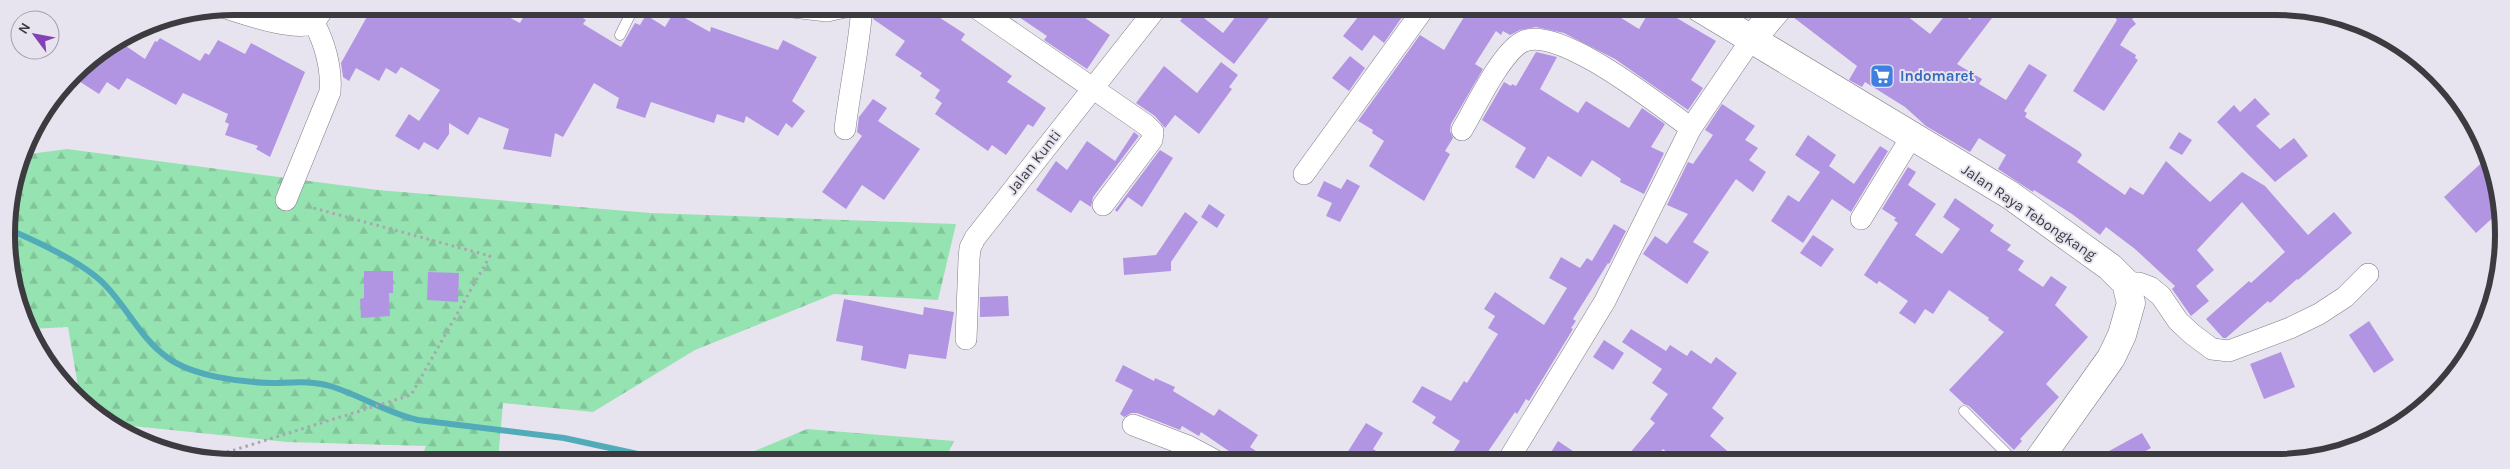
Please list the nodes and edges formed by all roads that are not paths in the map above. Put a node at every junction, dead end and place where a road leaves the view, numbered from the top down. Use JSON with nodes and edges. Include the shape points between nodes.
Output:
{"nodes":[{"id":1,"x":248,"y":15,"type":"edge"},
{"id":2,"x":320,"y":15,"type":"edge"},
{"id":3,"x":630,"y":15,"type":"edge"},
{"id":4,"x":861,"y":15,"type":"edge"},
{"id":5,"x":987,"y":15,"type":"edge"},
{"id":6,"x":1151,"y":15,"type":"edge"},
{"id":7,"x":1419,"y":15,"type":"edge"},
{"id":8,"x":1711,"y":15,"type":"edge"},
{"id":9,"x":1772,"y":15,"type":"edge"},
{"id":10,"x":620,"y":35,"type":"dead end"},
{"id":11,"x":1751,"y":40,"type":"junction"},
{"id":12,"x":1092,"y":88,"type":"junction"},
{"id":13,"x":1690,"y":128,"type":"junction"},
{"id":14,"x":845,"y":129,"type":"dead end"},
{"id":15,"x":1462,"y":130,"type":"dead end"},
{"id":16,"x":1912,"y":136,"type":"junction"},
{"id":17,"x":1304,"y":174,"type":"dead end"},
{"id":18,"x":286,"y":200,"type":"road end"},
{"id":19,"x":1103,"y":205,"type":"dead end"},
{"id":20,"x":1861,"y":219,"type":"dead end"},
{"id":21,"x":2368,"y":274,"type":"dead end"},
{"id":22,"x":2126,"y":283,"type":"junction"},
{"id":23,"x":966,"y":339,"type":"dead end"},
{"id":24,"x":1964,"y":411,"type":"dead end"},
{"id":25,"x":1133,"y":425,"type":"dead end"},
{"id":26,"x":1203,"y":454,"type":"edge"},
{"id":27,"x":1512,"y":454,"type":"edge"},
{"id":28,"x":2007,"y":454,"type":"edge"},
{"id":29,"x":2043,"y":454,"type":"edge"}],
"edges":[{"from":1,"to":2,"type":"street","via":[[269,22],[307,25]]},
{"from":2,"to":18,"type":"street","via":[[330,92]]},
{"from":3,"to":10,"type":"lane"},
{"from":4,"to":14,"type":"street"},
{"from":5,"to":12,"type":"street"},
{"from":6,"to":12,"type":"street","name":"Jalan Kunti"},
{"from":7,"to":17,"type":"street"},
{"from":8,"to":11,"type":"main road","name":"Jalan Raya Tebongkang"},
{"from":9,"to":11,"type":"main road"},
{"from":11,"to":13,"type":"street"},
{"from":11,"to":16,"type":"main road","name":"Jalan Raya Tebongkang"},
{"from":12,"to":19,"type":"street","via":[[1146,125],[1154,136]]},
{"from":12,"to":23,"type":"street","name":"Jalan Kunti","via":[[975,238],[969,259]]},
{"from":13,"to":15,"type":"street","via":[[1584,56],[1550,40],[1535,37],[1521,42],[1504,58]]},
{"from":13,"to":27,"type":"street","via":[[1605,301]]},
{"from":16,"to":20,"type":"street"},
{"from":16,"to":22,"type":"main road","name":"Jalan Raya Tebongkang","via":[[2010,195],[2110,267]]},
{"from":21,"to":22,"type":"street","via":[[2345,297],[2319,314],[2229,351],[2212,349],[2192,334],[2150,287]]},
{"from":22,"to":29,"type":"main road","via":[[2131,303],[2111,358]]},
{"from":24,"to":28,"type":"lane"},
{"from":25,"to":26,"type":"street"}]}
